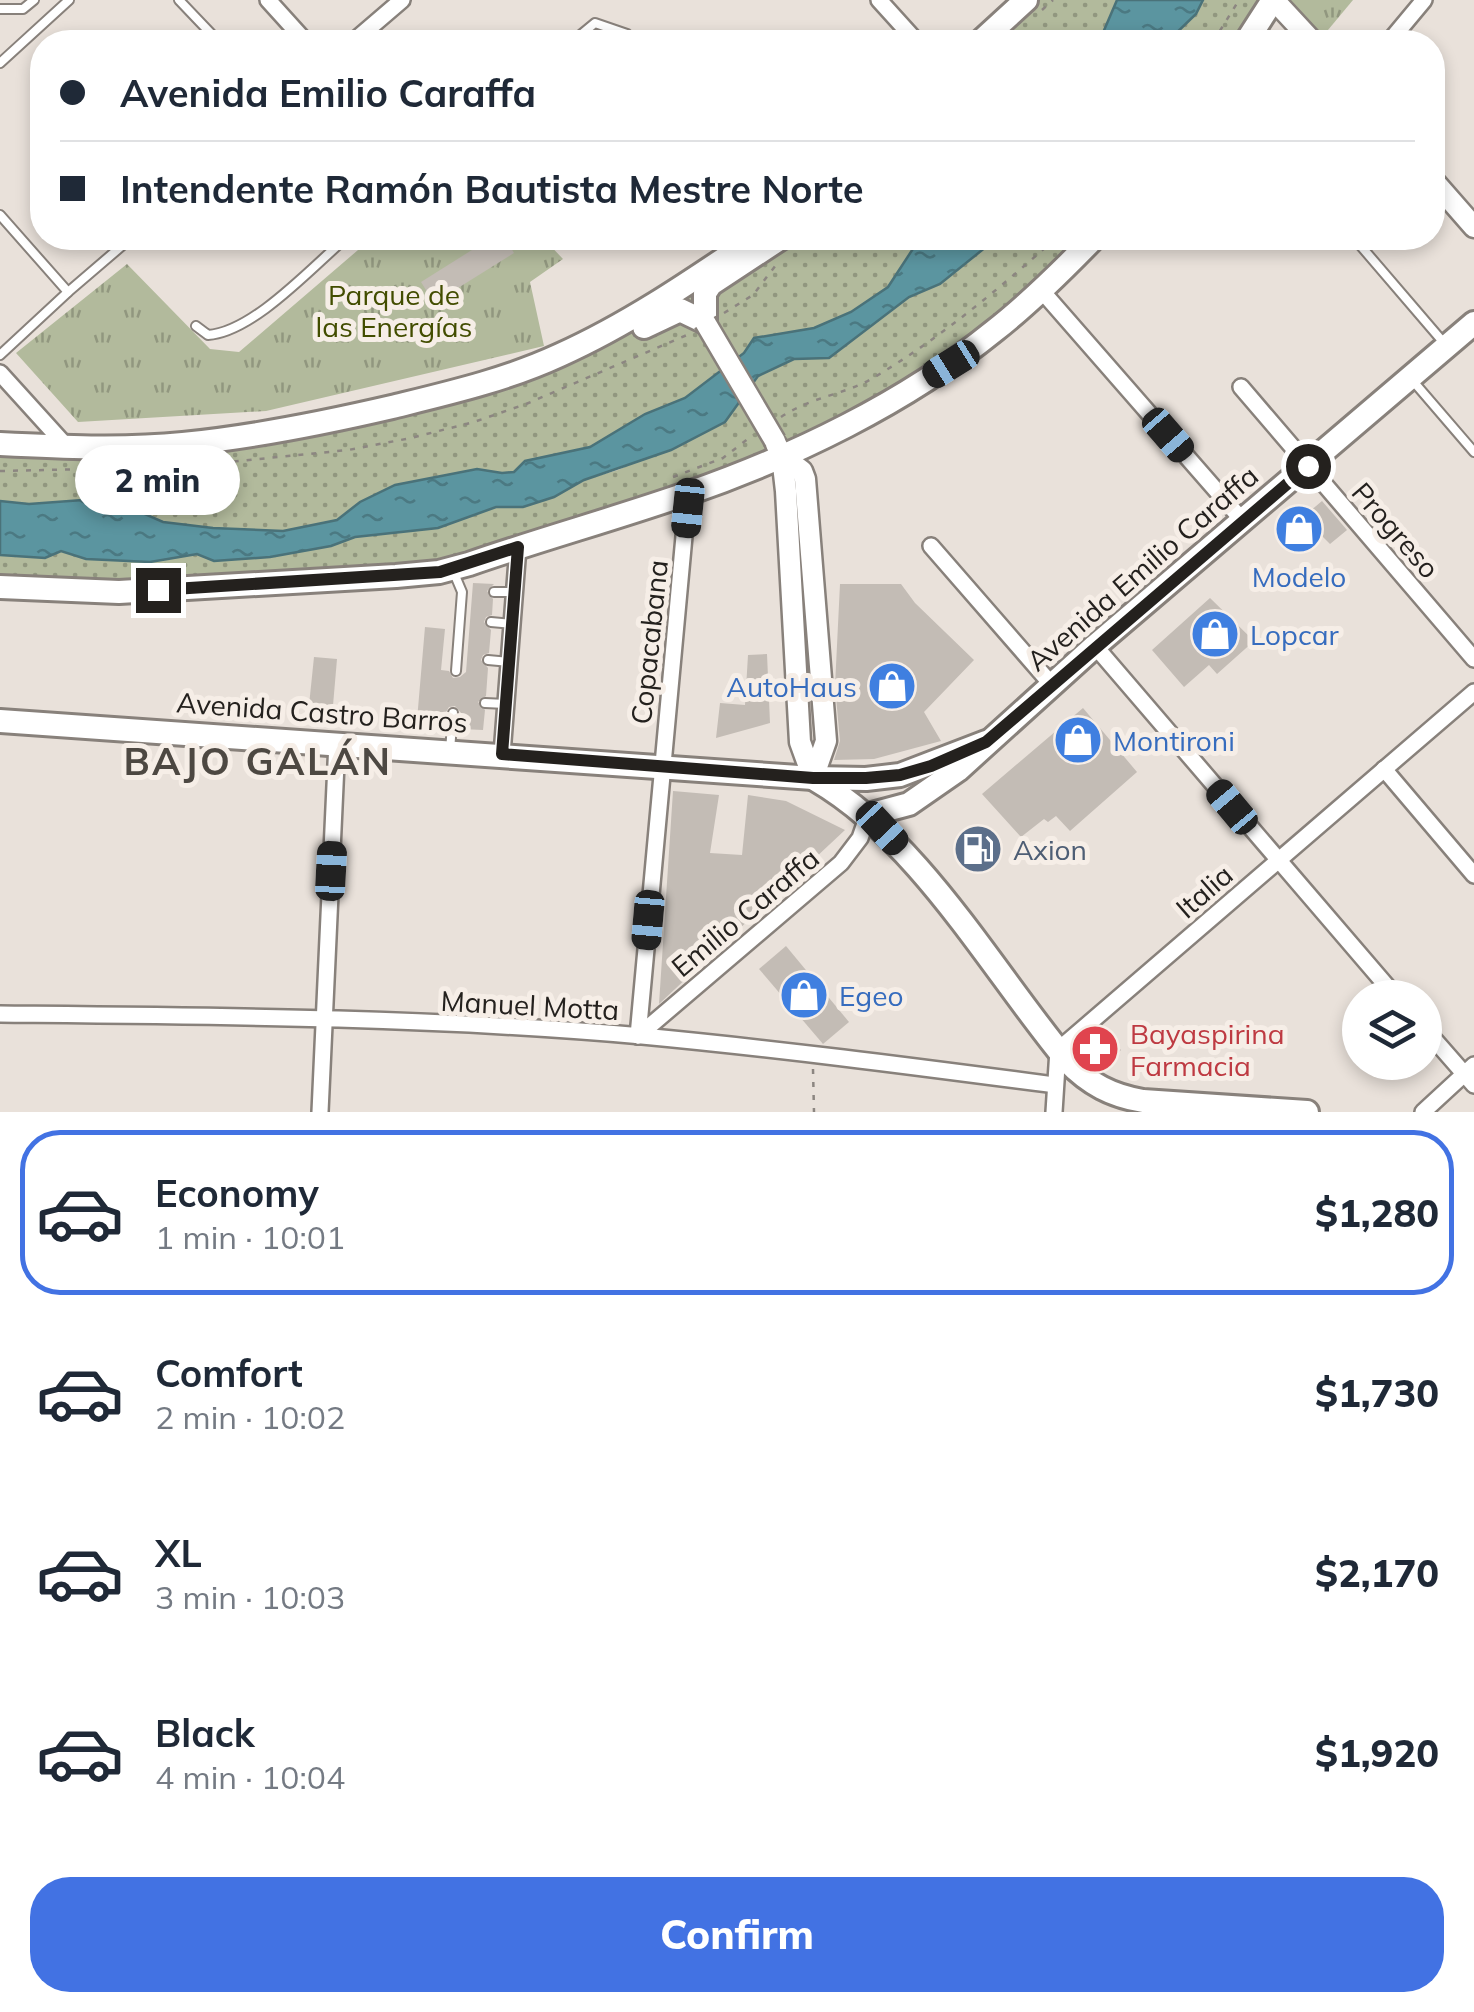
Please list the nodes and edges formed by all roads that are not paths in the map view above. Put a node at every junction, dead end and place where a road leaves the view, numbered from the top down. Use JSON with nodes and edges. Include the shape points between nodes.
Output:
{"nodes":[{"id":1,"x":34,"y":0,"type":"edge"},
{"id":2,"x":69,"y":0,"type":"edge"},
{"id":3,"x":178,"y":0,"type":"edge"},
{"id":4,"x":268,"y":0,"type":"edge"},
{"id":5,"x":402,"y":0,"type":"edge"},
{"id":6,"x":879,"y":0,"type":"edge"},
{"id":7,"x":1026,"y":0,"type":"edge"},
{"id":8,"x":1274,"y":0,"type":"edge"},
{"id":9,"x":1424,"y":0,"type":"edge"},
{"id":10,"x":0,"y":9,"type":"edge"},
{"id":11,"x":23,"y":9,"type":"junction"},
{"id":12,"x":40,"y":27,"type":"junction"},
{"id":13,"x":37,"y":30,"type":"edge"},
{"id":14,"x":207,"y":30,"type":"edge"},
{"id":15,"x":295,"y":30,"type":"edge"},
{"id":16,"x":367,"y":30,"type":"edge"},
{"id":17,"x":587,"y":30,"type":"edge"},
{"id":18,"x":615,"y":30,"type":"edge"},
{"id":19,"x":906,"y":30,"type":"edge"},
{"id":20,"x":993,"y":30,"type":"edge"},
{"id":21,"x":1254,"y":30,"type":"edge"},
{"id":22,"x":1302,"y":30,"type":"edge"},
{"id":23,"x":1399,"y":30,"type":"edge"},
{"id":24,"x":30,"y":36,"type":"edge"},
{"id":25,"x":0,"y":63,"type":"edge"},
{"id":26,"x":1445,"y":194,"type":"edge"},
{"id":27,"x":0,"y":215,"type":"edge"},
{"id":28,"x":1474,"y":227,"type":"edge"},
{"id":29,"x":30,"y":249,"type":"edge"},
{"id":30,"x":31,"y":250,"type":"edge"},
{"id":31,"x":116,"y":250,"type":"edge"},
{"id":32,"x":332,"y":250,"type":"edge"},
{"id":33,"x":737,"y":250,"type":"edge"},
{"id":34,"x":763,"y":250,"type":"edge"},
{"id":35,"x":1082,"y":250,"type":"edge"},
{"id":36,"x":1364,"y":250,"type":"edge"},
{"id":37,"x":1042,"y":291,"type":"junction"},
{"id":38,"x":68,"y":292,"type":"junction"},
{"id":39,"x":702,"y":318,"type":"junction"},
{"id":40,"x":1474,"y":323,"type":"edge"},
{"id":41,"x":196,"y":326,"type":"dead end"},
{"id":42,"x":1447,"y":346,"type":"junction"},
{"id":43,"x":0,"y":355,"type":"edge"},
{"id":44,"x":0,"y":373,"type":"edge"},
{"id":45,"x":502,"y":378,"type":"junction"},
{"id":46,"x":1410,"y":378,"type":"junction"},
{"id":47,"x":1241,"y":388,"type":"dead end"},
{"id":48,"x":772,"y":438,"type":"junction"},
{"id":49,"x":0,"y":444,"type":"edge"},
{"id":50,"x":67,"y":447,"type":"junction"},
{"id":51,"x":1474,"y":452,"type":"edge"},
{"id":52,"x":1308,"y":466,"type":"junction"},
{"id":53,"x":679,"y":486,"type":"junction"},
{"id":54,"x":1243,"y":521,"type":"junction"},
{"id":55,"x":931,"y":546,"type":"dead end"},
{"id":56,"x":518,"y":547,"type":"junction"},
{"id":57,"x":453,"y":569,"type":"junction"},
{"id":58,"x":0,"y":587,"type":"edge"},
{"id":59,"x":494,"y":592,"type":"dead end"},
{"id":60,"x":516,"y":592,"type":"junction"},
{"id":61,"x":492,"y":622,"type":"dead end"},
{"id":62,"x":514,"y":624,"type":"junction"},
{"id":63,"x":1095,"y":646,"type":"junction"},
{"id":64,"x":1474,"y":659,"type":"edge"},
{"id":65,"x":488,"y":660,"type":"dead end"},
{"id":66,"x":510,"y":662,"type":"junction"},
{"id":67,"x":456,"y":671,"type":"dead end"},
{"id":68,"x":1052,"y":685,"type":"junction"},
{"id":69,"x":1474,"y":692,"type":"edge"},
{"id":70,"x":485,"y":703,"type":"dead end"},
{"id":71,"x":506,"y":704,"type":"junction"},
{"id":72,"x":453,"y":713,"type":"dead end"},
{"id":73,"x":0,"y":721,"type":"edge"},
{"id":74,"x":337,"y":742,"type":"junction"},
{"id":75,"x":986,"y":742,"type":"junction"},
{"id":76,"x":450,"y":750,"type":"junction"},
{"id":77,"x":502,"y":754,"type":"junction"},
{"id":78,"x":661,"y":766,"type":"junction"},
{"id":79,"x":1384,"y":769,"type":"junction"},
{"id":80,"x":813,"y":778,"type":"junction"},
{"id":81,"x":909,"y":804,"type":"junction"},
{"id":82,"x":868,"y":816,"type":"junction"},
{"id":83,"x":901,"y":848,"type":"junction"},
{"id":84,"x":1277,"y":861,"type":"junction"},
{"id":85,"x":1474,"y":875,"type":"edge"},
{"id":86,"x":1382,"y":980,"type":"edge"},
{"id":87,"x":0,"y":1014,"type":"edge"},
{"id":88,"x":324,"y":1018,"type":"junction"},
{"id":89,"x":638,"y":1036,"type":"junction"},
{"id":90,"x":1442,"y":1046,"type":"edge"},
{"id":91,"x":1058,"y":1050,"type":"junction"},
{"id":92,"x":1471,"y":1074,"type":"edge"},
{"id":93,"x":1054,"y":1085,"type":"junction"},
{"id":94,"x":1203,"y":1105,"type":"junction"},
{"id":95,"x":320,"y":1112,"type":"edge"},
{"id":96,"x":1054,"y":1112,"type":"edge"},
{"id":97,"x":1163,"y":1112,"type":"edge"},
{"id":98,"x":1306,"y":1112,"type":"edge"},
{"id":99,"x":1423,"y":1112,"type":"edge"}],
"edges":[{"from":1,"to":11,"type":"lane"},
{"from":2,"to":12,"type":"lane"},
{"from":3,"to":14,"type":"lane"},
{"from":4,"to":15,"type":"street"},
{"from":5,"to":16,"type":"street"},
{"from":6,"to":19,"type":"street"},
{"from":7,"to":20,"type":"main road"},
{"from":8,"to":21,"type":"main road"},
{"from":8,"to":22,"type":"street"},
{"from":9,"to":23,"type":"street"},
{"from":10,"to":11,"type":"lane"},
{"from":11,"to":12,"type":"lane"},
{"from":12,"to":13,"type":"lane"},
{"from":17,"to":18,"type":"lane","via":[[595,23]]},
{"from":24,"to":25,"type":"lane"},
{"from":26,"to":28,"type":"street"},
{"from":27,"to":29,"type":"lane"},
{"from":30,"to":38,"type":"lane"},
{"from":31,"to":38,"type":"lane"},
{"from":32,"to":41,"type":"lane","via":[[246,324],[208,335]]},
{"from":33,"to":45,"type":"main road","via":[[579,346]]},
{"from":34,"to":39,"type":"main road","via":[[712,284]]},
{"from":35,"to":37,"type":"main road"},
{"from":36,"to":42,"type":"lane"},
{"from":37,"to":48,"type":"main road","via":[[951,364],[871,411]]},
{"from":37,"to":54,"type":"street"},
{"from":38,"to":43,"type":"lane"},
{"from":39,"to":45,"type":"main road","via":[[668,313],[560,367]]},
{"from":39,"to":48,"type":"street","bridge":true},
{"from":40,"to":42,"type":"main road","name":"Avenida Emilio Caraffa"},
{"from":42,"to":46,"type":"main road","name":"Avenida Emilio Caraffa"},
{"from":44,"to":50,"type":"street"},
{"from":45,"to":50,"type":"main road","via":[[268,434],[178,445]]},
{"from":46,"to":51,"type":"lane"},
{"from":46,"to":52,"type":"main road","name":"Avenida Emilio Caraffa"},
{"from":47,"to":52,"type":"street","name":"Progreso"},
{"from":48,"to":53,"type":"main road"},
{"from":48,"to":80,"type":"street","via":[[800,742]]},
{"from":49,"to":50,"type":"main road"},
{"from":52,"to":54,"type":"main road","name":"Avenida Emilio Caraffa"},
{"from":52,"to":64,"type":"street","name":"Progreso"},
{"from":53,"to":56,"type":"main road"},
{"from":53,"to":78,"type":"street","name":"Copacabana"},
{"from":54,"to":63,"type":"main road","name":"Avenida Emilio Caraffa"},
{"from":55,"to":68,"type":"street"},
{"from":56,"to":57,"type":"main road"},
{"from":56,"to":60,"type":"street"},
{"from":57,"to":58,"type":"main road","via":[[119,592]]},
{"from":57,"to":67,"type":"lane","via":[[467,592]]},
{"from":59,"to":60,"type":"lane"},
{"from":60,"to":62,"type":"street"},
{"from":61,"to":62,"type":"lane"},
{"from":62,"to":66,"type":"street"},
{"from":63,"to":68,"type":"main road","name":"Avenida Emilio Caraffa"},
{"from":63,"to":84,"type":"street"},
{"from":65,"to":66,"type":"lane"},
{"from":66,"to":71,"type":"street"},
{"from":68,"to":75,"type":"main road","name":"Avenida Emilio Caraffa"},
{"from":69,"to":79,"type":"street","name":"Italia"},
{"from":70,"to":71,"type":"lane"},
{"from":71,"to":77,"type":"street"},
{"from":72,"to":76,"type":"lane"},
{"from":73,"to":74,"type":"main road","name":"Avenida Castro Barros"},
{"from":74,"to":76,"type":"main road","name":"Avenida Castro Barros"},
{"from":74,"to":88,"type":"street"},
{"from":75,"to":80,"type":"main road","name":"Avenida Emilio Caraffa","via":[[900,775]]},
{"from":75,"to":81,"type":"main road","name":"Avenida Emilio Caraffa"},
{"from":76,"to":77,"type":"main road","name":"Avenida Castro Barros"},
{"from":77,"to":78,"type":"main road","name":"Avenida Castro Barros"},
{"from":78,"to":80,"type":"main road","name":"Avenida Castro Barros"},
{"from":78,"to":89,"type":"street","name":"Copacabana"},
{"from":79,"to":84,"type":"street","name":"Italia"},
{"from":79,"to":85,"type":"street"},
{"from":80,"to":82,"type":"main road","name":"Avenida Castro Barros"},
{"from":81,"to":82,"type":"main road","name":"Avenida Emilio Caraffa"},
{"from":81,"to":83,"type":"main road","via":[[900,823]]},
{"from":82,"to":83,"type":"main road","name":"Avenida Castro Barros"},
{"from":82,"to":89,"type":"street","name":"Emilio Caraffa","via":[[841,863]]},
{"from":83,"to":91,"type":"main road","name":"Avenida Castro Barros"},
{"from":84,"to":86,"type":"street"},
{"from":84,"to":91,"type":"street","name":"Italia"},
{"from":87,"to":88,"type":"street","name":"Manuel Motta"},
{"from":88,"to":89,"type":"street","name":"Manuel Motta"},
{"from":88,"to":95,"type":"street"},
{"from":89,"to":93,"type":"street","name":"Manuel Motta"},
{"from":90,"to":92,"type":"street"},
{"from":91,"to":93,"type":"street"},
{"from":91,"to":94,"type":"main road","name":"Avenida Castro Barros","via":[[1085,1078],[1119,1096]]},
{"from":92,"to":99,"type":"street"},
{"from":93,"to":96,"type":"street"},
{"from":94,"to":97,"type":"street"},
{"from":94,"to":98,"type":"main road","name":"Avenida Castro Barros"}]}
